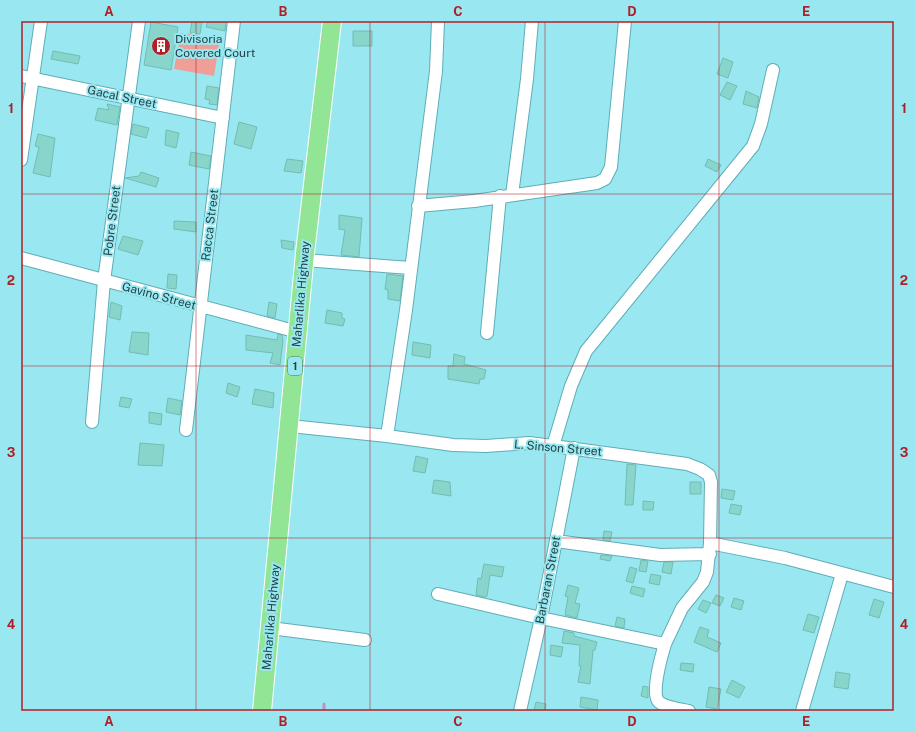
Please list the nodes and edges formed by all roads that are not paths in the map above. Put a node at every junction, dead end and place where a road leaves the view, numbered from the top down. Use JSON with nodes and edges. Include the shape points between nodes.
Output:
{"nodes":[{"id":1,"x":41,"y":21,"type":"edge"},
{"id":2,"x":139,"y":21,"type":"edge"},
{"id":3,"x":234,"y":21,"type":"edge"},
{"id":4,"x":332,"y":21,"type":"edge"},
{"id":5,"x":438,"y":21,"type":"edge"},
{"id":6,"x":532,"y":21,"type":"edge"},
{"id":7,"x":625,"y":21,"type":"edge"},
{"id":8,"x":773,"y":70,"type":"dead end"},
{"id":9,"x":26,"y":77,"type":"edge"},
{"id":10,"x":128,"y":98,"type":"junction"},
{"id":11,"x":223,"y":118,"type":"junction"},
{"id":12,"x":21,"y":160,"type":"edge"},
{"id":13,"x":512,"y":195,"type":"junction"},
{"id":14,"x":500,"y":196,"type":"junction"},
{"id":15,"x":418,"y":206,"type":"junction"},
{"id":16,"x":21,"y":258,"type":"edge"},
{"id":17,"x":304,"y":260,"type":"junction"},
{"id":18,"x":410,"y":268,"type":"junction"},
{"id":19,"x":104,"y":282,"type":"junction"},
{"id":20,"x":201,"y":307,"type":"junction"},
{"id":21,"x":298,"y":332,"type":"junction"},
{"id":22,"x":486,"y":333,"type":"dead end"},
{"id":23,"x":92,"y":422,"type":"dead end"},
{"id":24,"x":290,"y":426,"type":"junction"},
{"id":25,"x":186,"y":430,"type":"dead end"},
{"id":26,"x":387,"y":436,"type":"junction"},
{"id":27,"x":553,"y":446,"type":"junction"},
{"id":28,"x":574,"y":448,"type":"junction"},
{"id":29,"x":556,"y":541,"type":"junction"},
{"id":30,"x":710,"y":548,"type":"junction"},
{"id":31,"x":842,"y":574,"type":"junction"},
{"id":32,"x":894,"y":587,"type":"edge"},
{"id":33,"x":438,"y":594,"type":"dead end"},
{"id":34,"x":541,"y":618,"type":"junction"},
{"id":35,"x":270,"y":628,"type":"junction"},
{"id":36,"x":365,"y":640,"type":"dead end"},
{"id":37,"x":665,"y":644,"type":"junction"},
{"id":38,"x":262,"y":711,"type":"edge"},
{"id":39,"x":520,"y":711,"type":"edge"},
{"id":40,"x":689,"y":711,"type":"edge"},
{"id":41,"x":802,"y":711,"type":"edge"}],
"edges":[{"from":1,"to":9,"type":"street"},
{"from":2,"to":10,"type":"street","name":"Pobre Street"},
{"from":3,"to":11,"type":"street","name":"Racca Street"},
{"from":4,"to":17,"type":"highway","name":"Maharlika Highway","number":"1"},
{"from":5,"to":15,"type":"street","via":[[436,71]]},
{"from":6,"to":13,"type":"street"},
{"from":7,"to":13,"type":"street","via":[[608,175],[598,183]]},
{"from":8,"to":27,"type":"street","via":[[761,124],[753,146],[586,351],[571,386]]},
{"from":9,"to":10,"type":"street","name":"Gacal Street"},
{"from":9,"to":12,"type":"street"},
{"from":10,"to":11,"type":"street","name":"Gacal Street"},
{"from":10,"to":19,"type":"street","name":"Pobre Street"},
{"from":11,"to":20,"type":"street","name":"Racca Street"},
{"from":13,"to":14,"type":"street"},
{"from":14,"to":15,"type":"street"},
{"from":14,"to":22,"type":"street"},
{"from":15,"to":18,"type":"street"},
{"from":16,"to":19,"type":"street","name":"Gavino Street"},
{"from":17,"to":18,"type":"street"},
{"from":17,"to":21,"type":"highway","name":"Maharlika Highway","number":"1"},
{"from":18,"to":26,"type":"street"},
{"from":19,"to":20,"type":"street","name":"Gavino Street"},
{"from":19,"to":23,"type":"street","name":"Pobre Street"},
{"from":20,"to":21,"type":"street","name":"Gavino Street"},
{"from":20,"to":25,"type":"street","name":"Racca Street"},
{"from":21,"to":24,"type":"highway","name":"Maharlika Highway","number":"1"},
{"from":24,"to":26,"type":"street","name":"L. Sinson Street"},
{"from":24,"to":35,"type":"highway","name":"Maharlika Highway","number":"1"},
{"from":26,"to":27,"type":"street","name":"L. Sinson Street","via":[[470,446],[512,443]]},
{"from":27,"to":28,"type":"street","name":"L. Sinson Street"},
{"from":28,"to":29,"type":"street","name":"Barbaran Street"},
{"from":28,"to":30,"type":"street","name":"L. Sinson Street","via":[[687,464],[709,475]]},
{"from":29,"to":30,"type":"street","via":[[660,556]]},
{"from":29,"to":34,"type":"street","name":"Barbaran Street"},
{"from":30,"to":31,"type":"street","via":[[785,558]]},
{"from":30,"to":37,"type":"street","via":[[703,582],[682,608]]},
{"from":31,"to":32,"type":"street"},
{"from":31,"to":41,"type":"street"},
{"from":33,"to":34,"type":"street"},
{"from":34,"to":37,"type":"street"},
{"from":34,"to":39,"type":"street","name":"Barbaran Street"},
{"from":35,"to":36,"type":"street"},
{"from":35,"to":38,"type":"highway","name":"Maharlika Highway","number":"1"},
{"from":37,"to":40,"type":"street","via":[[656,698],[664,705]]}]}
